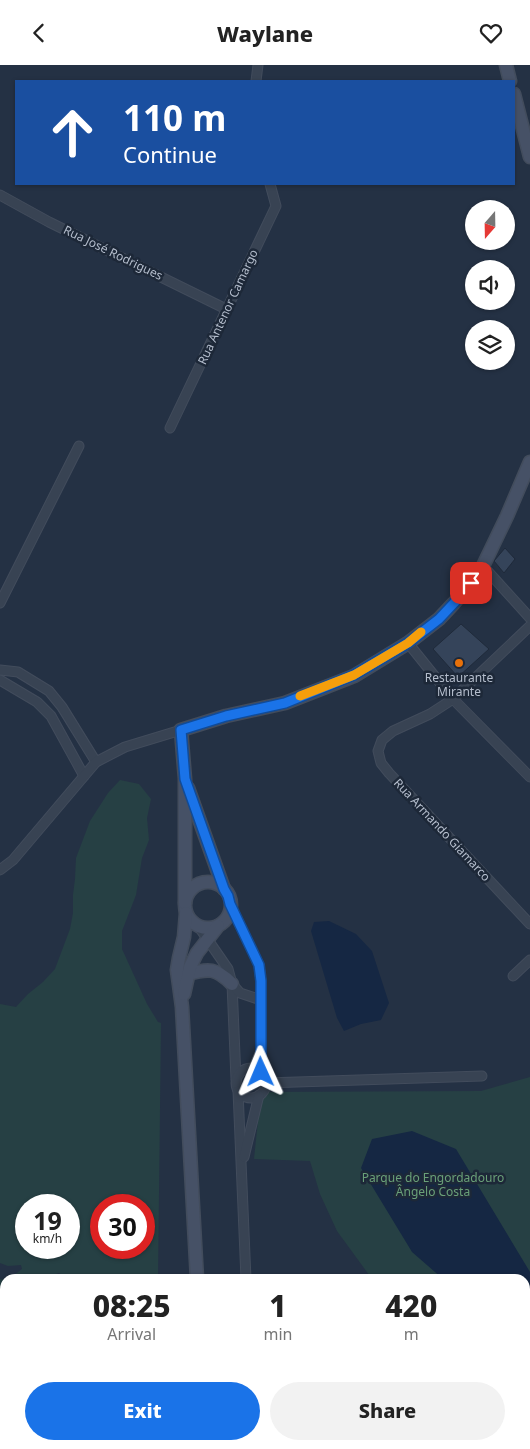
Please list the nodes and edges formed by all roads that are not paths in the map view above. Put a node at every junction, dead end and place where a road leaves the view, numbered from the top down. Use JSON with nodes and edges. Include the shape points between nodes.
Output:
{"nodes":[{"id":1,"x":258,"y":65,"type":"edge"},
{"id":2,"x":506,"y":65,"type":"edge"},
{"id":3,"x":256,"y":80,"type":"edge"},
{"id":4,"x":510,"y":80,"type":"edge"},
{"id":5,"x":515,"y":98,"type":"edge"},
{"id":6,"x":530,"y":157,"type":"edge"},
{"id":7,"x":270,"y":185,"type":"edge"},
{"id":8,"x":0,"y":195,"type":"edge"},
{"id":9,"x":226,"y":309,"type":"junction"},
{"id":10,"x":170,"y":428,"type":"dead end"},
{"id":11,"x":79,"y":446,"type":"dead end"},
{"id":12,"x":530,"y":462,"type":"edge"},
{"id":13,"x":483,"y":565,"type":"junction"},
{"id":14,"x":0,"y":603,"type":"edge"},
{"id":15,"x":530,"y":618,"type":"edge"},
{"id":16,"x":530,"y":626,"type":"edge"},
{"id":17,"x":408,"y":643,"type":"junction"},
{"id":18,"x":0,"y":670,"type":"edge"},
{"id":19,"x":0,"y":680,"type":"edge"},
{"id":20,"x":453,"y":699,"type":"junction"},
{"id":21,"x":181,"y":730,"type":"junction"},
{"id":22,"x":96,"y":761,"type":"junction"},
{"id":23,"x":84,"y":775,"type":"junction"},
{"id":24,"x":530,"y":777,"type":"edge"},
{"id":25,"x":185,"y":779,"type":"junction"},
{"id":26,"x":0,"y":870,"type":"edge"},
{"id":27,"x":224,"y":889,"type":"junction"},
{"id":28,"x":230,"y":904,"type":"junction"},
{"id":29,"x":185,"y":908,"type":"junction"},
{"id":30,"x":530,"y":924,"type":"edge"},
{"id":31,"x":218,"y":926,"type":"junction"},
{"id":32,"x":199,"y":927,"type":"junction"},
{"id":33,"x":209,"y":940,"type":"junction"},
{"id":34,"x":530,"y":960,"type":"edge"},
{"id":35,"x":188,"y":974,"type":"junction"},
{"id":36,"x":513,"y":976,"type":"dead end"},
{"id":37,"x":232,"y":984,"type":"junction"},
{"id":38,"x":261,"y":1000,"type":"junction"},
{"id":39,"x":182,"y":1007,"type":"junction"},
{"id":40,"x":261,"y":1072,"type":"junction"},
{"id":41,"x":482,"y":1076,"type":"dead end"},
{"id":42,"x":236,"y":1079,"type":"junction"},
{"id":43,"x":266,"y":1083,"type":"junction"},
{"id":44,"x":238,"y":1091,"type":"junction"},
{"id":45,"x":259,"y":1095,"type":"junction"},
{"id":46,"x":242,"y":1167,"type":"junction"},
{"id":47,"x":197,"y":1274,"type":"edge"},
{"id":48,"x":246,"y":1274,"type":"edge"}],
"edges":[{"from":1,"to":3,"type":"street"},
{"from":2,"to":4,"type":"street"},
{"from":5,"to":6,"type":"street"},
{"from":7,"to":9,"type":"street","name":"Rua Antenor Camargo","via":[[276,205]]},
{"from":8,"to":9,"type":"street","name":"Rua José Rodrigues"},
{"from":9,"to":10,"type":"street","name":"Rua Antenor Camargo"},
{"from":11,"to":14,"type":"street"},
{"from":12,"to":13,"type":"street"},
{"from":13,"to":15,"type":"street"},
{"from":13,"to":17,"type":"street","via":[[439,619]]},
{"from":16,"to":20,"type":"street"},
{"from":17,"to":20,"type":"street"},
{"from":17,"to":21,"type":"street","via":[[354,675],[285,703]]},
{"from":18,"to":22,"type":"street","via":[[18,672],[49,691]]},
{"from":19,"to":23,"type":"street","via":[[37,702],[50,717]]},
{"from":20,"to":24,"type":"street"},
{"from":20,"to":30,"type":"street","name":"Rua Armando Giamarco","via":[[382,740],[378,751],[381,763]]},
{"from":21,"to":22,"type":"street","via":[[125,747]]},
{"from":21,"to":25,"type":"street"},
{"from":22,"to":23,"type":"street"},
{"from":23,"to":26,"type":"street"},
{"from":25,"to":27,"type":"street"},
{"from":25,"to":29,"type":"street"},
{"from":27,"to":28,"type":"street"},
{"from":27,"to":29,"type":"street","via":[[208,883],[200,884],[187,895]]},
{"from":28,"to":31,"type":"street","via":[[225,920]]},
{"from":28,"to":38,"type":"street","via":[[259,965]]},
{"from":29,"to":32,"type":"street","via":[[191,921]]},
{"from":29,"to":39,"type":"street","via":[[184,937],[177,970]]},
{"from":31,"to":32,"type":"street"},
{"from":31,"to":33,"type":"street"},
{"from":32,"to":33,"type":"street"},
{"from":33,"to":35,"type":"street","via":[[197,953]]},
{"from":33,"to":37,"type":"street","via":[[228,969]]},
{"from":34,"to":36,"type":"street"},
{"from":35,"to":37,"type":"street","via":[[212,970]]},
{"from":35,"to":39,"type":"street"},
{"from":37,"to":38,"type":"street","via":[[240,993]]},
{"from":37,"to":42,"type":"street"},
{"from":38,"to":40,"type":"street"},
{"from":39,"to":47,"type":"street"},
{"from":40,"to":42,"type":"street","via":[[244,1069]]},
{"from":40,"to":43,"type":"street"},
{"from":41,"to":43,"type":"street"},
{"from":42,"to":44,"type":"street"},
{"from":43,"to":45,"type":"street"},
{"from":44,"to":45,"type":"street","via":[[247,1097]]},
{"from":44,"to":46,"type":"street"},
{"from":45,"to":46,"type":"street"},
{"from":46,"to":48,"type":"street"}]}
